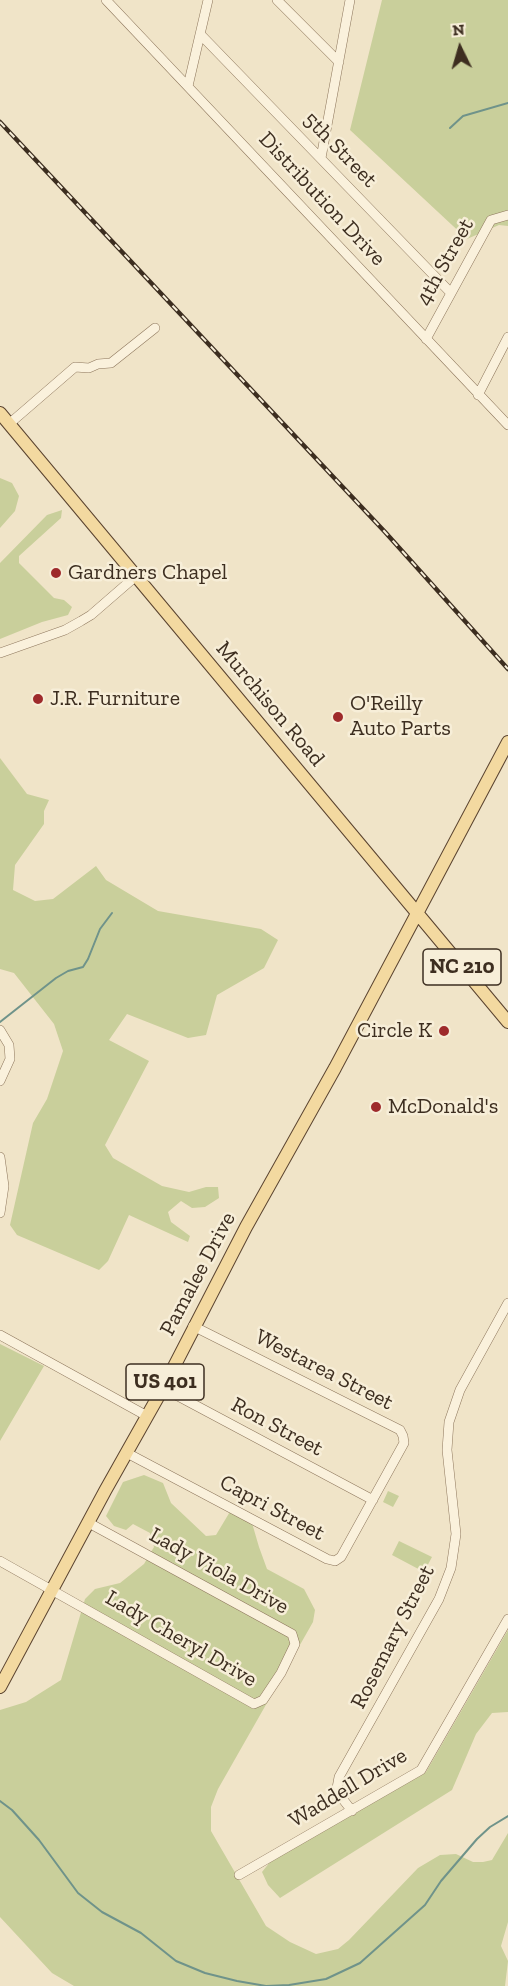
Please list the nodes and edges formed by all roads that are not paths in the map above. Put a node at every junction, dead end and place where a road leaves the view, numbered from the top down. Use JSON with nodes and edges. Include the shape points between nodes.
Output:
{"nodes":[{"id":1,"x":106,"y":0,"type":"edge"},
{"id":2,"x":208,"y":0,"type":"edge"},
{"id":3,"x":277,"y":0,"type":"edge"},
{"id":4,"x":350,"y":0,"type":"edge"},
{"id":5,"x":201,"y":34,"type":"junction"},
{"id":6,"x":339,"y":62,"type":"junction"},
{"id":7,"x":188,"y":86,"type":"junction"},
{"id":8,"x":321,"y":158,"type":"junction"},
{"id":9,"x":508,"y":215,"type":"edge"},
{"id":10,"x":450,"y":292,"type":"junction"},
{"id":11,"x":155,"y":328,"type":"dead end"},
{"id":12,"x":508,"y":338,"type":"edge"},
{"id":13,"x":426,"y":339,"type":"junction"},
{"id":14,"x":478,"y":395,"type":"junction"},
{"id":15,"x":0,"y":413,"type":"edge"},
{"id":16,"x":9,"y":424,"type":"junction"},
{"id":17,"x":508,"y":425,"type":"edge"},
{"id":18,"x":136,"y":576,"type":"junction"},
{"id":19,"x":0,"y":653,"type":"edge"},
{"id":20,"x":508,"y":742,"type":"edge"},
{"id":21,"x":417,"y":912,"type":"junction"},
{"id":22,"x":508,"y":1022,"type":"edge"},
{"id":23,"x":0,"y":1030,"type":"edge"},
{"id":24,"x":0,"y":1081,"type":"edge"},
{"id":25,"x":0,"y":1157,"type":"edge"},
{"id":26,"x":0,"y":1213,"type":"edge"},
{"id":27,"x":508,"y":1303,"type":"edge"},
{"id":28,"x":193,"y":1326,"type":"junction"},
{"id":29,"x":0,"y":1335,"type":"edge"},
{"id":30,"x":163,"y":1388,"type":"junction"},
{"id":31,"x":147,"y":1416,"type":"junction"},
{"id":32,"x":127,"y":1453,"type":"junction"},
{"id":33,"x":373,"y":1500,"type":"junction"},
{"id":34,"x":88,"y":1523,"type":"junction"},
{"id":35,"x":0,"y":1561,"type":"edge"},
{"id":36,"x":52,"y":1588,"type":"junction"},
{"id":37,"x":508,"y":1619,"type":"edge"},
{"id":38,"x":281,"y":1673,"type":"joint"},
{"id":39,"x":0,"y":1687,"type":"edge"},
{"id":40,"x":352,"y":1811,"type":"junction"},
{"id":41,"x":239,"y":1875,"type":"dead end"}],
"edges":[{"from":1,"to":7,"type":"street","name":"Distribution Drive"},
{"from":2,"to":5,"type":"street"},
{"from":3,"to":6,"type":"street"},
{"from":4,"to":6,"type":"street"},
{"from":5,"to":7,"type":"street"},
{"from":5,"to":8,"type":"street","name":"5th Street"},
{"from":6,"to":8,"type":"street"},
{"from":7,"to":13,"type":"street","name":"Distribution Drive"},
{"from":8,"to":10,"type":"street","name":"5th Street"},
{"from":9,"to":10,"type":"street","name":"4th Street","via":[[491,219]]},
{"from":10,"to":13,"type":"street","name":"4th Street"},
{"from":11,"to":16,"type":"street","via":[[111,363],[75,367]]},
{"from":12,"to":14,"type":"street"},
{"from":13,"to":14,"type":"street","name":"Distribution Drive"},
{"from":14,"to":17,"type":"street","name":"Distribution Drive"},
{"from":15,"to":16,"type":"main road","name":"Murchison Road","number":"NC 210"},
{"from":16,"to":18,"type":"main road","name":"Murchison Road","number":"NC 210"},
{"from":18,"to":19,"type":"street","via":[[92,615],[64,630]]},
{"from":18,"to":21,"type":"main road","name":"Murchison Road","number":"NC 210"},
{"from":20,"to":21,"type":"main road","number":"US 401"},
{"from":21,"to":22,"type":"main road","name":"Murchison Road","number":"NC 210"},
{"from":21,"to":28,"type":"main road","name":"Pamalee Drive","number":"US 401"},
{"from":23,"to":24,"type":"street","via":[[9,1045],[10,1059]]},
{"from":25,"to":26,"type":"street","via":[[4,1186]]},
{"from":27,"to":40,"type":"street","name":"Rosemary Street","via":[[460,1390],[449,1422],[447,1450],[456,1534],[451,1568],[439,1599],[339,1777],[338,1793]]},
{"from":28,"to":30,"type":"main road","name":"Pamalee Drive","number":"US 401"},
{"from":28,"to":33,"type":"street","name":"Westarea Street","via":[[400,1430],[404,1443]]},
{"from":29,"to":31,"type":"street"},
{"from":30,"to":31,"type":"main road","name":"Pamalee Drive","number":"US 401"},
{"from":30,"to":33,"type":"street","name":"Ron Street"},
{"from":31,"to":32,"type":"main road","name":"Pamalee Drive","number":"US 401"},
{"from":32,"to":33,"type":"street","name":"Capri Street","via":[[327,1560],[341,1557]]},
{"from":32,"to":34,"type":"main road","name":"Pamalee Drive","number":"US 401"},
{"from":34,"to":36,"type":"main road","name":"Pamalee Drive","number":"US 401"},
{"from":34,"to":38,"type":"street","name":"Lady Viola Drive","via":[[292,1634],[295,1644]]},
{"from":35,"to":36,"type":"street"},
{"from":36,"to":38,"type":"street","name":"Lady Cheryl Drive","via":[[254,1704],[264,1700]]},
{"from":36,"to":39,"type":"main road","name":"Pamalee Drive","number":"US 401"},
{"from":37,"to":40,"type":"street","name":"Waddell Drive","via":[[421,1770]]},
{"from":40,"to":41,"type":"street","name":"Waddell Drive"}]}
